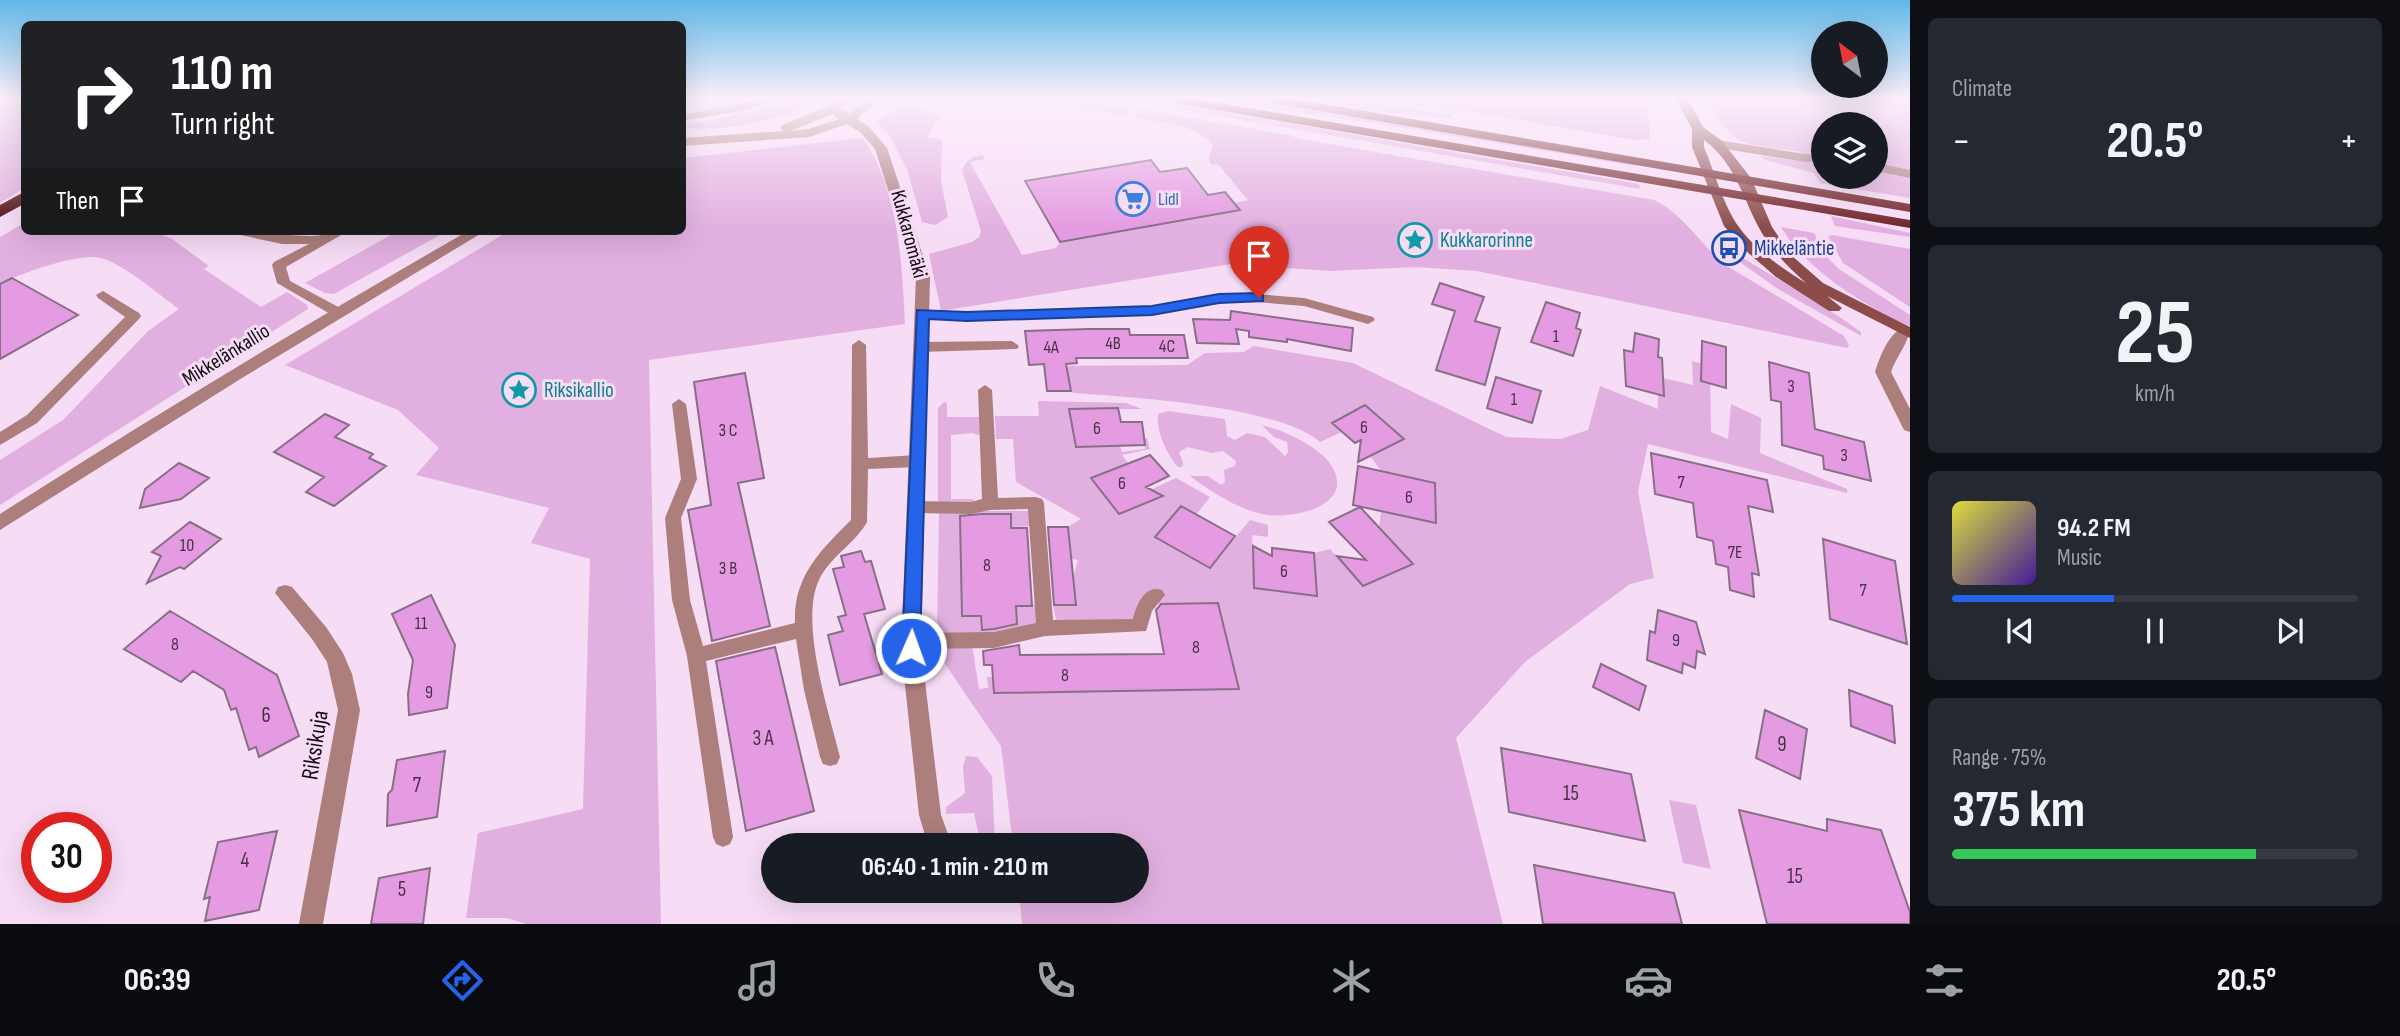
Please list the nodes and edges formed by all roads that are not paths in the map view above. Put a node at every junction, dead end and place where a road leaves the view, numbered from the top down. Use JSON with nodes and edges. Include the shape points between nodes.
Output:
{"nodes":[{"id":1,"x":876,"y":142,"type":"edge"},
{"id":2,"x":1428,"y":142,"type":"edge"},
{"id":3,"x":1530,"y":142,"type":"edge"},
{"id":4,"x":1698,"y":142,"type":"edge"},
{"id":5,"x":1715,"y":142,"type":"edge"},
{"id":6,"x":1718,"y":144,"type":"junction"},
{"id":7,"x":1811,"y":158,"type":"edge"},
{"id":8,"x":1888,"y":169,"type":"edge"},
{"id":9,"x":1708,"y":172,"type":"junction"},
{"id":10,"x":1910,"y":174,"type":"edge"},
{"id":11,"x":1744,"y":178,"type":"junction"},
{"id":12,"x":1715,"y":191,"type":"junction"},
{"id":13,"x":1752,"y":197,"type":"junction"},
{"id":14,"x":21,"y":199,"type":"edge"},
{"id":15,"x":1910,"y":208,"type":"edge"},
{"id":16,"x":0,"y":212,"type":"edge"},
{"id":17,"x":1910,"y":224,"type":"edge"},
{"id":18,"x":259,"y":235,"type":"edge"},
{"id":19,"x":334,"y":235,"type":"edge"},
{"id":20,"x":471,"y":235,"type":"edge"},
{"id":21,"x":325,"y":240,"type":"junction"},
{"id":22,"x":103,"y":295,"type":"dead end"},
{"id":23,"x":337,"y":312,"type":"junction"},
{"id":24,"x":922,"y":314,"type":"junction"},
{"id":25,"x":1368,"y":320,"type":"dead end"},
{"id":26,"x":1906,"y":337,"type":"edge"},
{"id":27,"x":859,"y":345,"type":"dead end"},
{"id":28,"x":1012,"y":346,"type":"dead end"},
{"id":29,"x":920,"y":347,"type":"junction"},
{"id":30,"x":985,"y":390,"type":"dead end"},
{"id":31,"x":679,"y":404,"type":"dead end"},
{"id":32,"x":1910,"y":426,"type":"edge"},
{"id":33,"x":2,"y":436,"type":"edge"},
{"id":34,"x":917,"y":461,"type":"junction"},
{"id":35,"x":860,"y":464,"type":"junction"},
{"id":36,"x":990,"y":504,"type":"junction"},
{"id":37,"x":915,"y":508,"type":"junction"},
{"id":38,"x":0,"y":523,"type":"edge"},
{"id":39,"x":285,"y":593,"type":"dead end"},
{"id":40,"x":1156,"y":595,"type":"dead end"},
{"id":41,"x":1045,"y":628,"type":"junction"},
{"id":42,"x":804,"y":629,"type":"junction"},
{"id":43,"x":911,"y":641,"type":"junction"},
{"id":44,"x":696,"y":656,"type":"junction"},
{"id":45,"x":830,"y":757,"type":"dead end"},
{"id":46,"x":936,"y":833,"type":"edge"},
{"id":47,"x":723,"y":837,"type":"dead end"},
{"id":48,"x":311,"y":924,"type":"edge"}],
"edges":[{"from":1,"to":24,"type":"street","name":"Kukkaromäki","via":[[892,175],[923,277]]},
{"from":2,"to":12,"type":"main road"},
{"from":3,"to":9,"type":"main road"},
{"from":4,"to":9,"type":"main road"},
{"from":5,"to":6,"type":"main road"},
{"from":6,"to":7,"type":"street"},
{"from":6,"to":11,"type":"main road"},
{"from":8,"to":10,"type":"street"},
{"from":9,"to":11,"type":"main road"},
{"from":9,"to":12,"type":"main road"},
{"from":11,"to":13,"type":"main road"},
{"from":11,"to":15,"type":"main road"},
{"from":12,"to":13,"type":"main road"},
{"from":12,"to":26,"type":"main road","via":[[1729,223],[1781,274],[1812,296]]},
{"from":13,"to":17,"type":"main road"},
{"from":13,"to":26,"type":"main road","via":[[1765,227],[1801,273]]},
{"from":14,"to":16,"type":"highway"},
{"from":18,"to":21,"type":"lane"},
{"from":19,"to":21,"type":"lane"},
{"from":20,"to":23,"type":"street","name":"Mikkelänkallio"},
{"from":21,"to":23,"type":"lane","via":[[279,265],[284,283]]},
{"from":22,"to":33,"type":"lane","via":[[134,316],[32,419]]},
{"from":23,"to":38,"type":"street","name":"Mikkelänkallio"},
{"from":24,"to":25,"type":"lane","via":[[967,317],[1152,310],[1244,297],[1304,302]]},
{"from":24,"to":29,"type":"street","name":"Kukkaromäki"},
{"from":26,"to":32,"type":"street","via":[[1889,354],[1883,372]]},
{"from":27,"to":35,"type":"lane"},
{"from":28,"to":29,"type":"lane"},
{"from":29,"to":34,"type":"street","name":"Kukkaromäki"},
{"from":30,"to":36,"type":"lane"},
{"from":31,"to":44,"type":"lane","via":[[688,479],[673,518],[681,600]]},
{"from":34,"to":35,"type":"lane"},
{"from":34,"to":37,"type":"street","name":"Kukkaromäki"},
{"from":35,"to":42,"type":"lane","via":[[859,522],[811,578]]},
{"from":36,"to":37,"type":"lane"},
{"from":36,"to":41,"type":"lane","via":[[1036,503]]},
{"from":37,"to":43,"type":"street","name":"Kukkaromäki"},
{"from":39,"to":48,"type":"street","name":"Riksikuja","via":[[339,660],[347,684],[349,710]]},
{"from":40,"to":41,"type":"lane","via":[[1144,608],[1140,626]]},
{"from":41,"to":43,"type":"lane","via":[[994,640]]},
{"from":42,"to":44,"type":"lane"},
{"from":42,"to":45,"type":"lane"},
{"from":43,"to":46,"type":"street","name":"Kukkaromäki","via":[[930,815]]},
{"from":44,"to":47,"type":"lane"}]}
